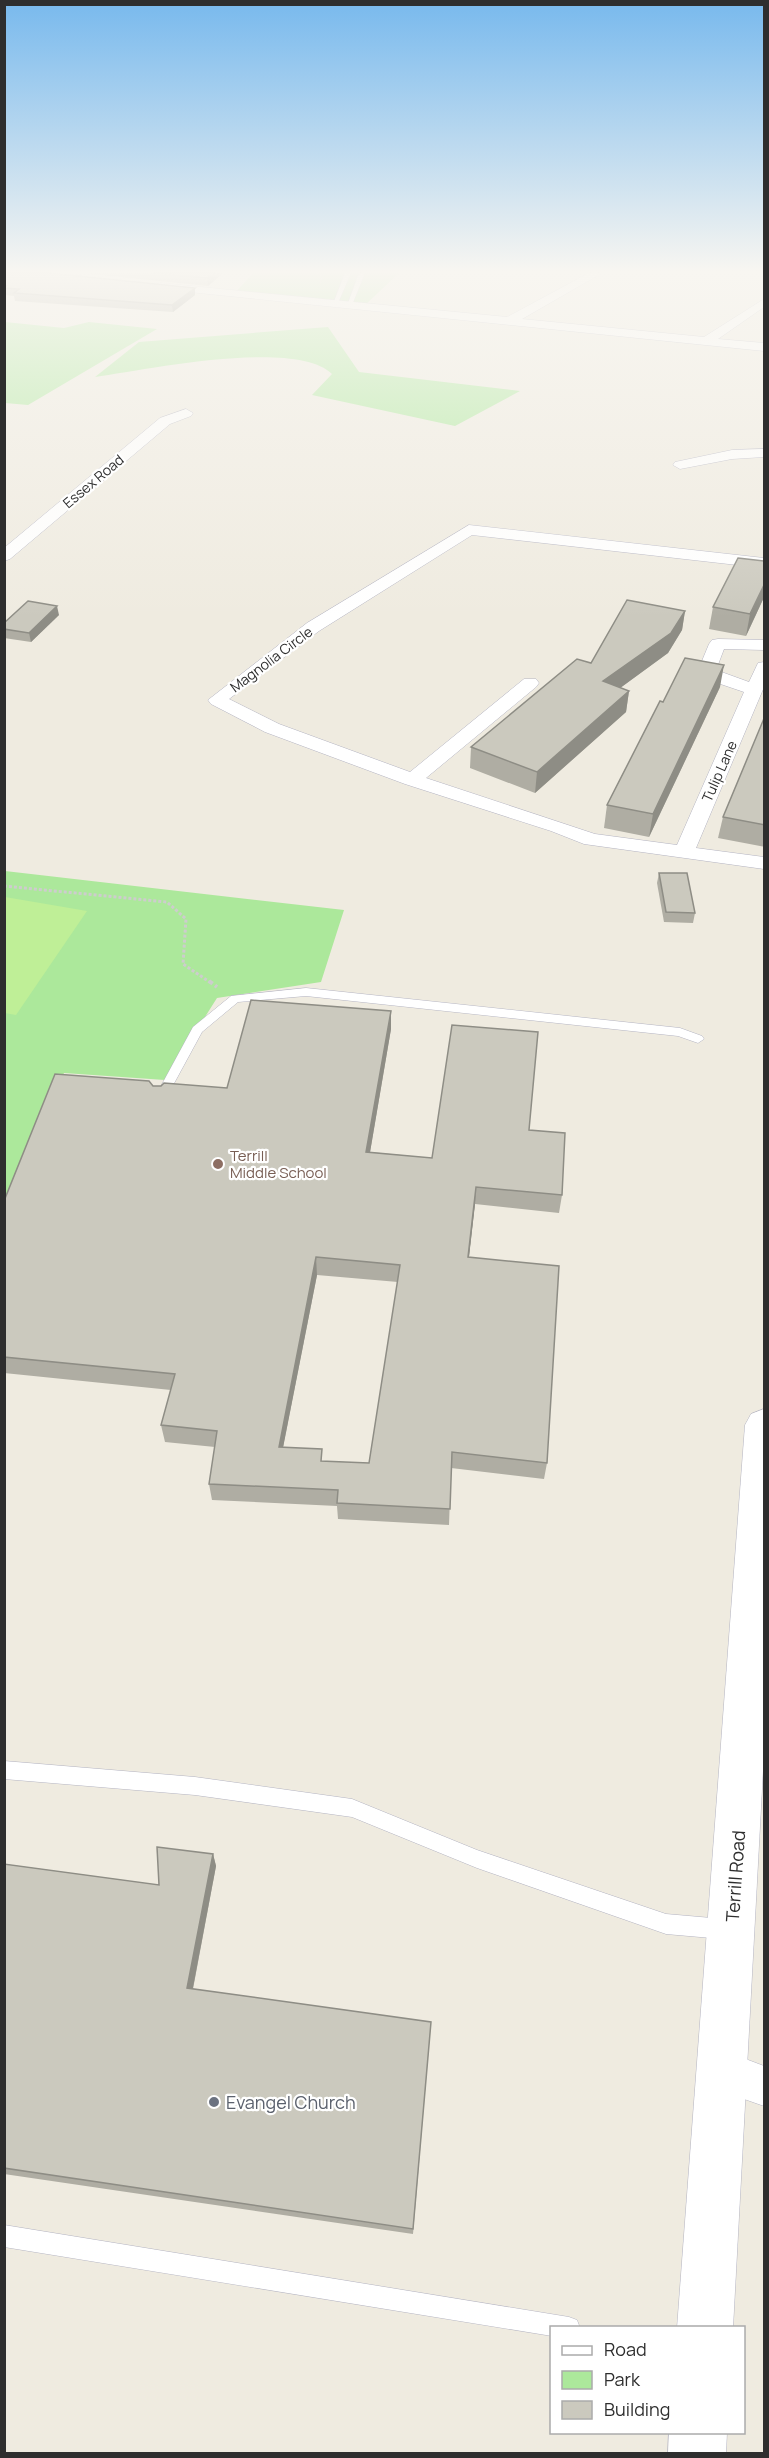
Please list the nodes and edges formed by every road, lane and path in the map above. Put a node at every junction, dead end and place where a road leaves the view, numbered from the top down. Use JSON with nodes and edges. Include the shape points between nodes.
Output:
{"nodes":[{"id":1,"x":186,"y":413,"type":"dead end"},
{"id":2,"x":765,"y":453,"type":"edge"},
{"id":3,"x":680,"y":465,"type":"dead end"},
{"id":4,"x":4,"y":556,"type":"edge"},
{"id":5,"x":765,"y":563,"type":"edge"},
{"id":6,"x":765,"y":645,"type":"edge"},
{"id":7,"x":764,"y":669,"type":"edge"},
{"id":8,"x":530,"y":683,"type":"dead end"},
{"id":9,"x":754,"y":690,"type":"junction"},
{"id":10,"x":412,"y":780,"type":"junction"},
{"id":11,"x":684,"y":852,"type":"junction"},
{"id":12,"x":765,"y":862,"type":"edge"},
{"id":13,"x":4,"y":886,"type":"edge"},
{"id":14,"x":235,"y":999,"type":"junction"},
{"id":15,"x":698,"y":1039,"type":"dead end"},
{"id":16,"x":160,"y":1099,"type":"edge"},
{"id":17,"x":765,"y":1425,"type":"edge"},
{"id":18,"x":4,"y":1770,"type":"edge"},
{"id":19,"x":731,"y":1929,"type":"junction"},
{"id":20,"x":722,"y":2071,"type":"junction"},
{"id":21,"x":765,"y":2086,"type":"edge"},
{"id":22,"x":4,"y":2236,"type":"edge"},
{"id":23,"x":557,"y":2326,"type":"edge"},
{"id":24,"x":705,"y":2326,"type":"edge"},
{"id":25,"x":698,"y":2434,"type":"edge"},
{"id":26,"x":697,"y":2454,"type":"edge"}],
"edges":[{"from":1,"to":4,"type":"street","name":"Essex Road","via":[[165,421]]},
{"from":2,"to":3,"type":"street","via":[[730,454]]},
{"from":5,"to":10,"type":"street","name":"Magnolia Circle","via":[[469,530],[313,627],[217,700],[272,728]]},
{"from":6,"to":9,"type":"street","via":[[718,644],[706,673]]},
{"from":7,"to":9,"type":"street","name":"Tulip Lane"},
{"from":8,"to":10,"type":"street"},
{"from":9,"to":11,"type":"street","name":"Tulip Lane"},
{"from":10,"to":11,"type":"street","name":"Magnolia Circle","via":[[591,840]]},
{"from":11,"to":12,"type":"street","name":"Magnolia Circle"},
{"from":13,"to":14,"type":"path","via":[[168,902],[186,919],[183,964]]},
{"from":14,"to":15,"type":"lane","via":[[306,993],[680,1032]]},
{"from":14,"to":16,"type":"lane","via":[[197,1030]]},
{"from":17,"to":19,"type":"street","name":"Terrill Road"},
{"from":18,"to":19,"type":"lane","via":[[195,1786],[352,1808],[477,1859],[666,1923]]},
{"from":19,"to":20,"type":"street","name":"Terrill Road"},
{"from":20,"to":21,"type":"street"},
{"from":20,"to":24,"type":"street","name":"Terrill Road"},
{"from":22,"to":23,"type":"lane"},
{"from":25,"to":26,"type":"street"}]}
